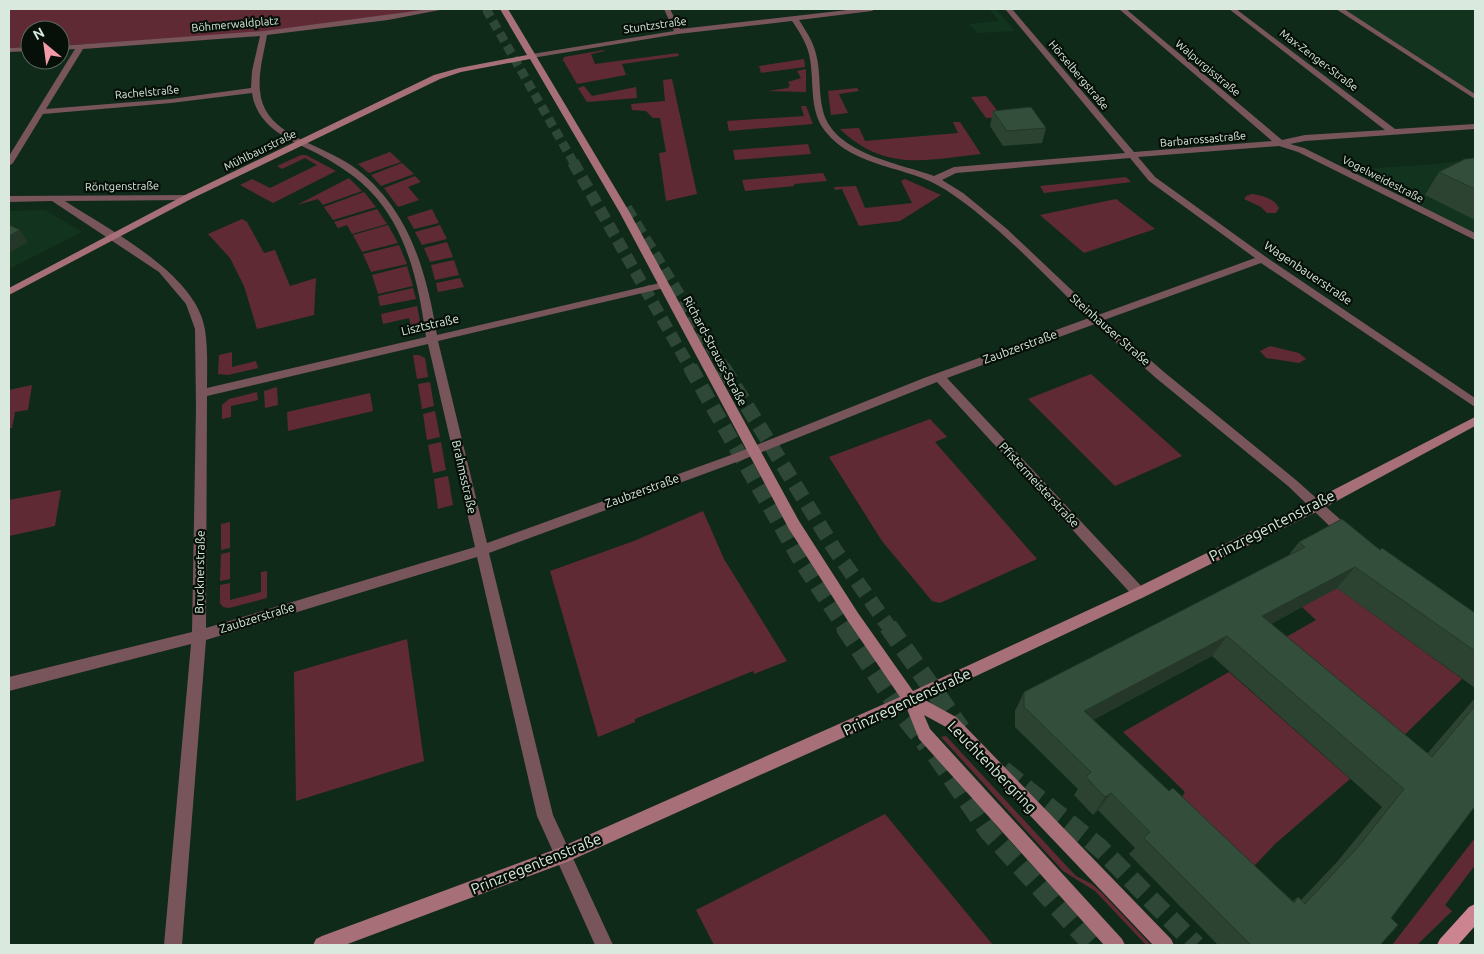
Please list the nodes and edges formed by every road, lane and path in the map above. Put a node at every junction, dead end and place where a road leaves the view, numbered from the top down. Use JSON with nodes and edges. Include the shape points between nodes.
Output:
{"nodes":[{"id":1,"x":441,"y":9,"type":"edge"},
{"id":2,"x":504,"y":9,"type":"edge"},
{"id":3,"x":667,"y":9,"type":"edge"},
{"id":4,"x":872,"y":9,"type":"edge"},
{"id":5,"x":1008,"y":9,"type":"edge"},
{"id":6,"x":1122,"y":9,"type":"edge"},
{"id":7,"x":1232,"y":9,"type":"edge"},
{"id":8,"x":1340,"y":9,"type":"edge"},
{"id":9,"x":794,"y":18,"type":"junction"},
{"id":10,"x":678,"y":32,"type":"junction"},
{"id":11,"x":264,"y":33,"type":"junction"},
{"id":12,"x":80,"y":47,"type":"junction"},
{"id":13,"x":70,"y":48,"type":"edge"},
{"id":14,"x":532,"y":56,"type":"junction"},
{"id":15,"x":254,"y":90,"type":"junction"},
{"id":16,"x":1475,"y":97,"type":"edge"},
{"id":17,"x":41,"y":112,"type":"junction"},
{"id":18,"x":1475,"y":126,"type":"edge"},
{"id":19,"x":1392,"y":131,"type":"junction"},
{"id":20,"x":302,"y":143,"type":"junction"},
{"id":21,"x":1280,"y":144,"type":"junction"},
{"id":22,"x":1133,"y":156,"type":"junction"},
{"id":23,"x":9,"y":163,"type":"edge"},
{"id":24,"x":934,"y":180,"type":"junction"},
{"id":25,"x":188,"y":197,"type":"junction"},
{"id":26,"x":9,"y":199,"type":"edge"},
{"id":27,"x":55,"y":199,"type":"junction"},
{"id":28,"x":113,"y":236,"type":"junction"},
{"id":29,"x":1475,"y":237,"type":"edge"},
{"id":30,"x":1262,"y":258,"type":"junction"},
{"id":31,"x":664,"y":284,"type":"junction"},
{"id":32,"x":9,"y":292,"type":"edge"},
{"id":33,"x":1097,"y":319,"type":"junction"},
{"id":34,"x":432,"y":339,"type":"junction"},
{"id":35,"x":939,"y":377,"type":"junction"},
{"id":36,"x":202,"y":393,"type":"junction"},
{"id":37,"x":1475,"y":403,"type":"edge"},
{"id":38,"x":1475,"y":421,"type":"edge"},
{"id":39,"x":753,"y":451,"type":"junction"},
{"id":40,"x":1315,"y":506,"type":"junction"},
{"id":41,"x":1357,"y":542,"type":"edge"},
{"id":42,"x":482,"y":550,"type":"junction"},
{"id":43,"x":1139,"y":593,"type":"junction"},
{"id":44,"x":199,"y":636,"type":"junction"},
{"id":45,"x":9,"y":684,"type":"edge"},
{"id":46,"x":911,"y":700,"type":"junction"},
{"id":47,"x":561,"y":856,"type":"junction"},
{"id":48,"x":1475,"y":913,"type":"edge"},
{"id":49,"x":173,"y":945,"type":"edge"},
{"id":50,"x":322,"y":945,"type":"edge"},
{"id":51,"x":604,"y":945,"type":"edge"},
{"id":52,"x":1116,"y":945,"type":"edge"},
{"id":53,"x":1165,"y":945,"type":"edge"},
{"id":54,"x":1446,"y":945,"type":"edge"}],
"edges":[{"from":1,"to":11,"type":"street","name":"Böhmerwaldplatz"},
{"from":2,"to":14,"type":"main road","name":"Richard-Strauss-Straße"},
{"from":3,"to":10,"type":"street"},
{"from":4,"to":9,"type":"street","name":"Stuntzstraße"},
{"from":5,"to":22,"type":"street","name":"Hörselbergstraße"},
{"from":6,"to":21,"type":"street","name":"Walpurgisstraße"},
{"from":7,"to":19,"type":"street","name":"Max-Zenger-Straße"},
{"from":8,"to":16,"type":"street"},
{"from":9,"to":10,"type":"street","name":"Stuntzstraße"},
{"from":9,"to":24,"type":"street","name":"Steinhauser Straße","via":[[805,34],[815,64],[819,112],[829,129],[846,146],[886,166]]},
{"from":10,"to":14,"type":"street","name":"Stuntzstraße"},
{"from":11,"to":12,"type":"street","name":"Böhmerwaldplatz"},
{"from":11,"to":15,"type":"street"},
{"from":12,"to":13,"type":"street","name":"Böhmerwaldplatz"},
{"from":12,"to":17,"type":"street"},
{"from":14,"to":20,"type":"main road","name":"Mühlbaurstraße","via":[[437,77]]},
{"from":14,"to":31,"type":"main road","name":"Richard-Strauss-Straße"},
{"from":15,"to":17,"type":"street","name":"Rachelstraße"},
{"from":15,"to":20,"type":"street","name":"Brahmsstraße","via":[[260,108],[272,125]]},
{"from":17,"to":23,"type":"street"},
{"from":18,"to":19,"type":"street","name":"Barbarossastraße"},
{"from":19,"to":21,"type":"street","name":"Barbarossastraße","via":[[1305,138]]},
{"from":20,"to":25,"type":"main road","name":"Mühlbaurstraße"},
{"from":20,"to":34,"type":"street","name":"Brahmsstraße","via":[[351,169],[391,210],[405,234],[421,275]]},
{"from":21,"to":22,"type":"street","name":"Barbarossastraße"},
{"from":21,"to":29,"type":"street","name":"Vogelweidestraße","via":[[1301,150]]},
{"from":22,"to":24,"type":"street","name":"Barbarossastraße","via":[[954,170]]},
{"from":22,"to":30,"type":"street","name":"Wagenbauerstraße","via":[[1152,180],[1169,194]]},
{"from":24,"to":33,"type":"street","name":"Steinhauser Straße","via":[[978,210]]},
{"from":25,"to":27,"type":"street","name":"Röntgenstraße"},
{"from":25,"to":28,"type":"main road","name":"Mühlbaurstraße"},
{"from":26,"to":27,"type":"street","name":"Röntgenstraße"},
{"from":27,"to":28,"type":"street"},
{"from":28,"to":32,"type":"main road","name":"Mühlbaurstraße"},
{"from":28,"to":36,"type":"street","name":"Brucknerstraße","via":[[163,270],[191,303],[200,329]]},
{"from":30,"to":33,"type":"street","name":"Zaubzerstraße"},
{"from":30,"to":37,"type":"street","name":"Wagenbauerstraße"},
{"from":31,"to":34,"type":"street","name":"Lisztstraße"},
{"from":31,"to":39,"type":"main road","name":"Richard-Strauss-Straße"},
{"from":33,"to":35,"type":"street","name":"Zaubzerstraße"},
{"from":33,"to":40,"type":"street","name":"Steinhauser Straße","via":[[1294,484]]},
{"from":34,"to":36,"type":"street","name":"Lisztstraße"},
{"from":34,"to":42,"type":"street","name":"Brahmsstraße"},
{"from":35,"to":39,"type":"street","name":"Zaubzerstraße"},
{"from":35,"to":43,"type":"street","name":"Pfistermeisterstraße"},
{"from":36,"to":44,"type":"street","name":"Brucknerstraße"},
{"from":38,"to":40,"type":"main road","name":"Prinzregentenstraße"},
{"from":39,"to":42,"type":"street","name":"Zaubzerstraße"},
{"from":39,"to":46,"type":"main road","name":"Richard-Strauss-Straße","via":[[794,525]]},
{"from":40,"to":41,"type":"street","name":"Steinhauser Straße"},
{"from":40,"to":43,"type":"main road","name":"Prinzregentenstraße"},
{"from":42,"to":44,"type":"street","name":"Zaubzerstraße"},
{"from":42,"to":47,"type":"street","name":"Brahmsstraße","via":[[545,816]]},
{"from":43,"to":46,"type":"main road","name":"Prinzregentenstraße"},
{"from":44,"to":45,"type":"street","name":"Zaubzerstraße"},
{"from":44,"to":49,"type":"street","name":"Brucknerstraße"},
{"from":46,"to":47,"type":"main road","name":"Prinzregentenstraße"},
{"from":46,"to":52,"type":"main road","name":"Leuchtenbergring","via":[[924,734]]},
{"from":46,"to":53,"type":"main road","name":"Leuchtenbergring","via":[[951,722]]},
{"from":47,"to":50,"type":"main road","name":"Prinzregentenstraße"},
{"from":47,"to":51,"type":"street","name":"Brahmsstraße"},
{"from":48,"to":54,"type":"main road"}]}
